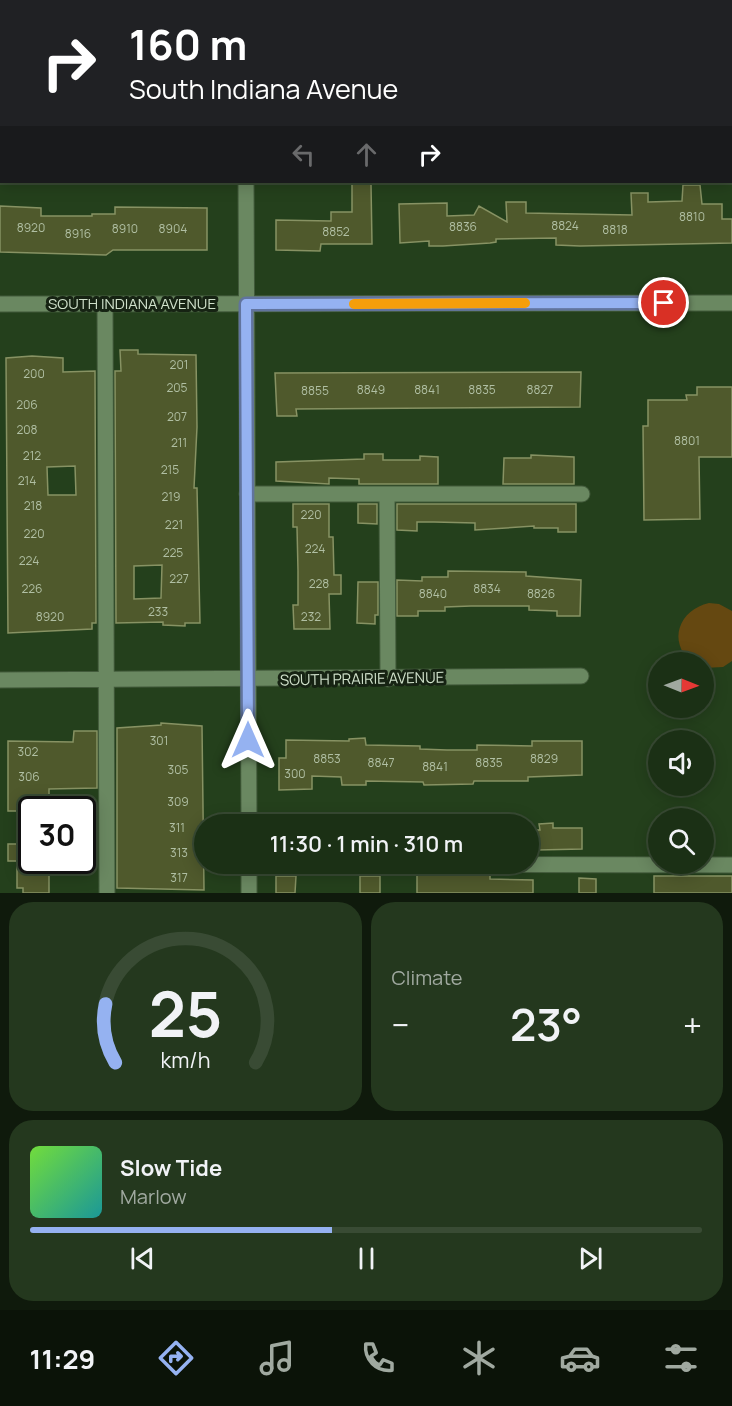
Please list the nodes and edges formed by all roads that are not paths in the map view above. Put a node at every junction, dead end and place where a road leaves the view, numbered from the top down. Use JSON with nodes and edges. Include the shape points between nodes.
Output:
{"nodes":[{"id":1,"x":246,"y":183,"type":"edge"},
{"id":2,"x":732,"y":303,"type":"edge"},
{"id":3,"x":0,"y":304,"type":"edge"},
{"id":4,"x":105,"y":304,"type":"junction"},
{"id":5,"x":246,"y":304,"type":"junction"},
{"id":6,"x":247,"y":494,"type":"junction"},
{"id":7,"x":387,"y":494,"type":"junction"},
{"id":8,"x":582,"y":494,"type":"dead end"},
{"id":9,"x":581,"y":676,"type":"dead end"},
{"id":10,"x":388,"y":679,"type":"junction"},
{"id":11,"x":0,"y":680,"type":"edge"},
{"id":12,"x":105,"y":680,"type":"junction"},
{"id":13,"x":248,"y":681,"type":"junction"},
{"id":14,"x":249,"y":814,"type":"edge"},
{"id":15,"x":539,"y":865,"type":"edge"},
{"id":16,"x":732,"y":865,"type":"edge"},
{"id":17,"x":249,"y":874,"type":"edge"},
{"id":18,"x":107,"y":893,"type":"edge"},
{"id":19,"x":249,"y":893,"type":"edge"}],
"edges":[{"from":1,"to":5,"type":"street"},
{"from":2,"to":5,"type":"street","name":"SOUTH INDIANA AVENUE"},
{"from":3,"to":4,"type":"street","name":"SOUTH INDIANA AVENUE"},
{"from":4,"to":5,"type":"street","name":"SOUTH INDIANA AVENUE"},
{"from":4,"to":12,"type":"street"},
{"from":5,"to":6,"type":"street"},
{"from":6,"to":7,"type":"street"},
{"from":6,"to":13,"type":"street"},
{"from":7,"to":8,"type":"street"},
{"from":7,"to":10,"type":"street"},
{"from":9,"to":10,"type":"street","name":"SOUTH PRAIRIE AVENUE"},
{"from":10,"to":13,"type":"street","name":"SOUTH PRAIRIE AVENUE"},
{"from":11,"to":12,"type":"street","name":"SOUTH PRAIRIE AVENUE"},
{"from":12,"to":13,"type":"street","name":"SOUTH PRAIRIE AVENUE"},
{"from":12,"to":18,"type":"street"},
{"from":13,"to":14,"type":"street"},
{"from":15,"to":16,"type":"street"},
{"from":17,"to":19,"type":"street"}]}
